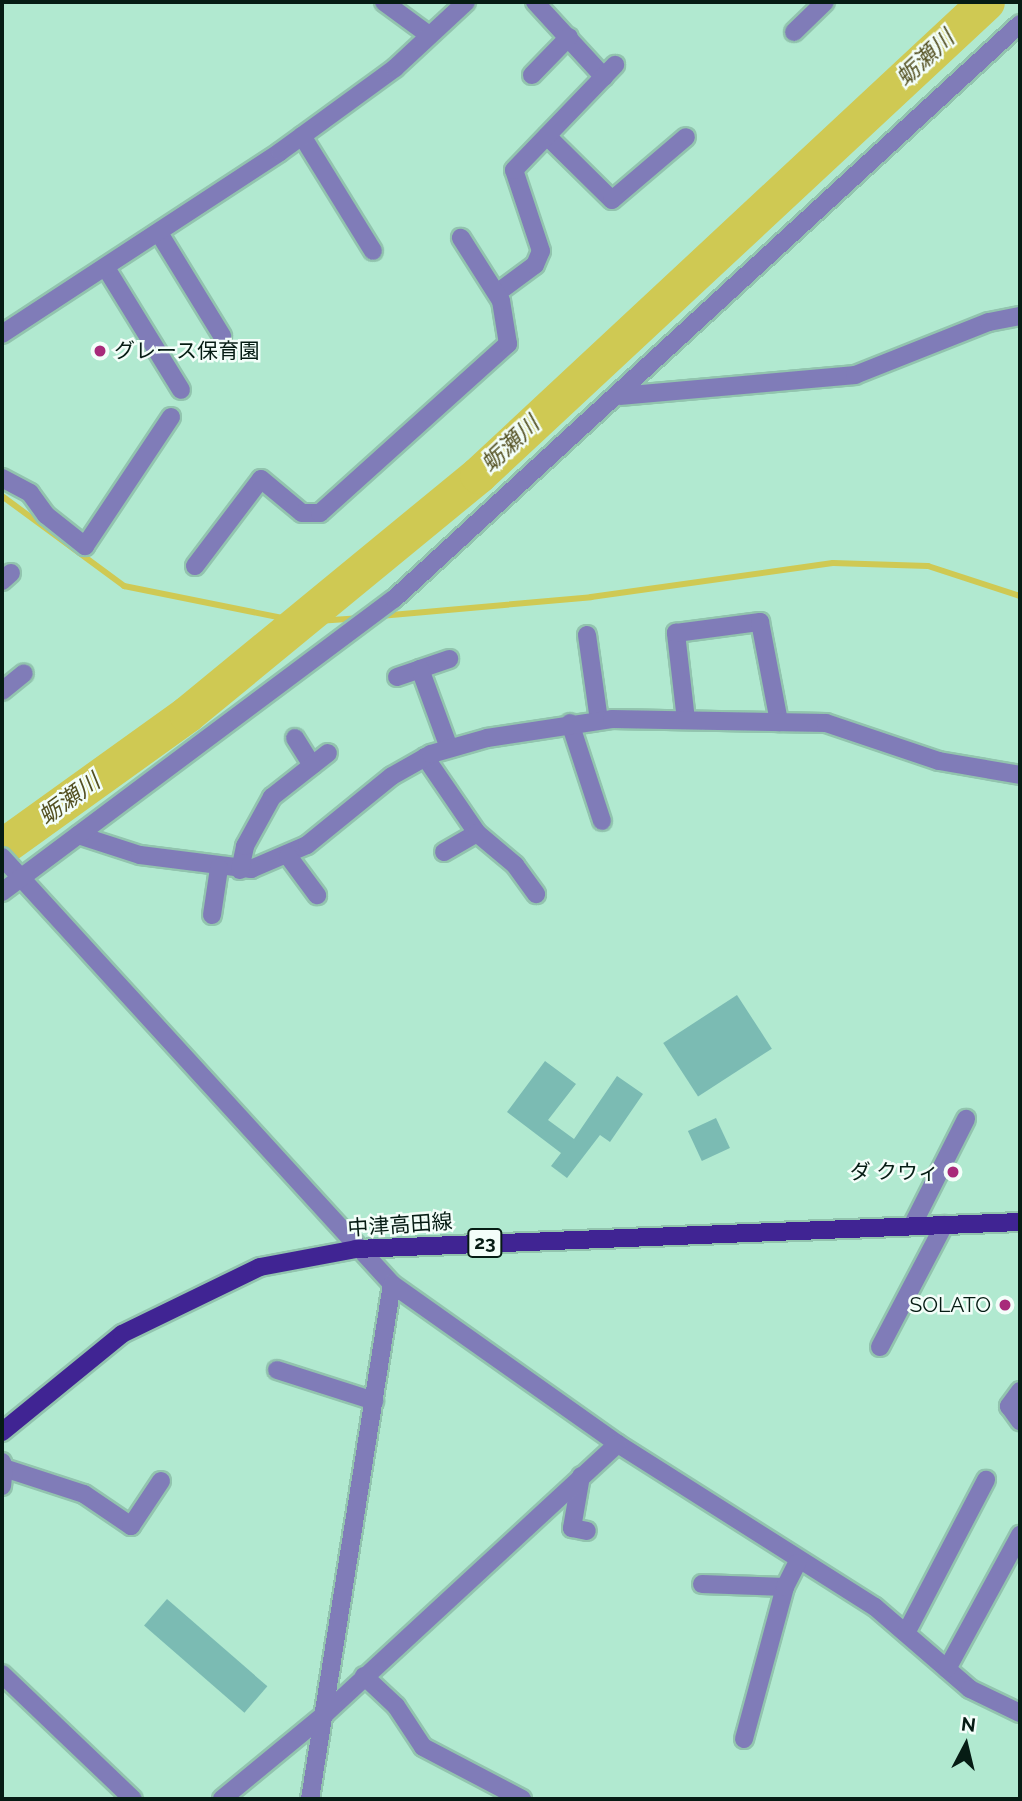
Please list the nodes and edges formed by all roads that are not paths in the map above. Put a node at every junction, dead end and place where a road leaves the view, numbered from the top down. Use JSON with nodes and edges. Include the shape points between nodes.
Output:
{"nodes":[{"id":1,"x":384,"y":2,"type":"edge"},
{"id":2,"x":466,"y":2,"type":"edge"},
{"id":3,"x":535,"y":2,"type":"edge"},
{"id":4,"x":825,"y":2,"type":"edge"},
{"id":5,"x":1020,"y":24,"type":"edge"},
{"id":6,"x":794,"y":32,"type":"dead end"},
{"id":7,"x":429,"y":35,"type":"junction"},
{"id":8,"x":569,"y":37,"type":"junction"},
{"id":9,"x":532,"y":75,"type":"dead end"},
{"id":10,"x":302,"y":136,"type":"junction"},
{"id":11,"x":547,"y":136,"type":"junction"},
{"id":12,"x":686,"y":136,"type":"dead end"},
{"id":13,"x":159,"y":233,"type":"junction"},
{"id":14,"x":461,"y":237,"type":"dead end"},
{"id":15,"x":373,"y":251,"type":"dead end"},
{"id":16,"x":106,"y":268,"type":"junction"},
{"id":17,"x":497,"y":293,"type":"junction"},
{"id":18,"x":1020,"y":316,"type":"edge"},
{"id":19,"x":2,"y":334,"type":"edge"},
{"id":20,"x":222,"y":336,"type":"dead end"},
{"id":21,"x":181,"y":390,"type":"dead end"},
{"id":22,"x":620,"y":396,"type":"junction"},
{"id":23,"x":170,"y":417,"type":"dead end"},
{"id":24,"x":2,"y":478,"type":"edge"},
{"id":25,"x":195,"y":566,"type":"dead end"},
{"id":26,"x":587,"y":635,"type":"dead end"},
{"id":27,"x":449,"y":659,"type":"dead end"},
{"id":28,"x":420,"y":670,"type":"junction"},
{"id":29,"x":24,"y":673,"type":"dead end"},
{"id":30,"x":397,"y":677,"type":"dead end"},
{"id":31,"x":2,"y":691,"type":"edge"},
{"id":32,"x":599,"y":720,"type":"junction"},
{"id":33,"x":685,"y":720,"type":"junction"},
{"id":34,"x":779,"y":722,"type":"junction"},
{"id":35,"x":570,"y":723,"type":"junction"},
{"id":36,"x":295,"y":738,"type":"dead end"},
{"id":37,"x":449,"y":748,"type":"junction"},
{"id":38,"x":328,"y":752,"type":"dead end"},
{"id":39,"x":425,"y":757,"type":"junction"},
{"id":40,"x":312,"y":765,"type":"junction"},
{"id":41,"x":1020,"y":775,"type":"edge"},
{"id":42,"x":602,"y":821,"type":"dead end"},
{"id":43,"x":477,"y":833,"type":"junction"},
{"id":44,"x":78,"y":835,"type":"junction"},
{"id":45,"x":444,"y":852,"type":"dead end"},
{"id":46,"x":288,"y":856,"type":"junction"},
{"id":47,"x":2,"y":857,"type":"edge"},
{"id":48,"x":219,"y":868,"type":"junction"},
{"id":49,"x":240,"y":870,"type":"junction"},
{"id":50,"x":20,"y":871,"type":"junction"},
{"id":51,"x":2,"y":892,"type":"edge"},
{"id":52,"x":536,"y":894,"type":"dead end"},
{"id":53,"x":317,"y":895,"type":"dead end"},
{"id":54,"x":212,"y":915,"type":"dead end"},
{"id":55,"x":966,"y":1119,"type":"dead end"},
{"id":56,"x":1020,"y":1222,"type":"edge"},
{"id":57,"x":944,"y":1225,"type":"junction"},
{"id":58,"x":912,"y":1226,"type":"junction"},
{"id":59,"x":356,"y":1250,"type":"junction"},
{"id":60,"x":392,"y":1284,"type":"junction"},
{"id":61,"x":880,"y":1347,"type":"dead end"},
{"id":62,"x":277,"y":1370,"type":"dead end"},
{"id":63,"x":1020,"y":1391,"type":"edge"},
{"id":64,"x":374,"y":1401,"type":"junction"},
{"id":65,"x":1020,"y":1421,"type":"edge"},
{"id":66,"x":2,"y":1432,"type":"edge"},
{"id":67,"x":618,"y":1444,"type":"junction"},
{"id":68,"x":2,"y":1472,"type":"edge"},
{"id":69,"x":581,"y":1476,"type":"junction"},
{"id":70,"x":986,"y":1480,"type":"dead end"},
{"id":71,"x":161,"y":1482,"type":"dead end"},
{"id":72,"x":587,"y":1531,"type":"dead end"},
{"id":73,"x":1020,"y":1535,"type":"edge"},
{"id":74,"x":797,"y":1563,"type":"junction"},
{"id":75,"x":702,"y":1584,"type":"dead end"},
{"id":76,"x":785,"y":1587,"type":"junction"},
{"id":77,"x":906,"y":1633,"type":"junction"},
{"id":78,"x":947,"y":1669,"type":"junction"},
{"id":79,"x":2,"y":1674,"type":"edge"},
{"id":80,"x":364,"y":1676,"type":"junction"},
{"id":81,"x":1020,"y":1713,"type":"edge"},
{"id":82,"x":325,"y":1714,"type":"junction"},
{"id":83,"x":744,"y":1739,"type":"dead end"},
{"id":84,"x":133,"y":1799,"type":"edge"},
{"id":85,"x":222,"y":1799,"type":"edge"},
{"id":86,"x":310,"y":1799,"type":"edge"},
{"id":87,"x":522,"y":1799,"type":"edge"}],
"edges":[{"from":1,"to":7,"type":"street"},
{"from":2,"to":7,"type":"street"},
{"from":3,"to":8,"type":"street"},
{"from":4,"to":6,"type":"street"},
{"from":5,"to":22,"type":"street"},
{"from":7,"to":10,"type":"street"},
{"from":8,"to":9,"type":"street"},
{"from":8,"to":11,"type":"street","via":[[610,71]]},
{"from":10,"to":13,"type":"street"},
{"from":10,"to":15,"type":"street"},
{"from":11,"to":12,"type":"street","via":[[612,200]]},
{"from":11,"to":17,"type":"street","via":[[514,170],[540,256]]},
{"from":13,"to":16,"type":"street"},
{"from":13,"to":20,"type":"street"},
{"from":14,"to":17,"type":"street"},
{"from":16,"to":19,"type":"street"},
{"from":16,"to":21,"type":"street"},
{"from":17,"to":25,"type":"street","via":[[508,344],[320,513],[302,513],[261,479]]},
{"from":18,"to":22,"type":"street","via":[[968,329],[855,375]]},
{"from":22,"to":44,"type":"street","via":[[394,599]]},
{"from":23,"to":24,"type":"street","via":[[85,545],[46,515],[30,493]]},
{"from":26,"to":32,"type":"street"},
{"from":27,"to":28,"type":"street"},
{"from":28,"to":30,"type":"street"},
{"from":28,"to":37,"type":"street"},
{"from":29,"to":31,"type":"street"},
{"from":32,"to":33,"type":"street"},
{"from":32,"to":35,"type":"street"},
{"from":33,"to":34,"type":"street"},
{"from":33,"to":34,"type":"street","via":[[676,633],[760,622]]},
{"from":34,"to":41,"type":"street","via":[[845,727],[939,761]]},
{"from":35,"to":37,"type":"street"},
{"from":35,"to":42,"type":"street"},
{"from":36,"to":40,"type":"street"},
{"from":37,"to":39,"type":"street"},
{"from":38,"to":40,"type":"street"},
{"from":39,"to":43,"type":"street"},
{"from":39,"to":46,"type":"street"},
{"from":40,"to":49,"type":"street","via":[[272,797],[245,846]]},
{"from":43,"to":45,"type":"street"},
{"from":43,"to":52,"type":"street","via":[[515,865]]},
{"from":44,"to":48,"type":"street","via":[[140,855]]},
{"from":44,"to":50,"type":"street"},
{"from":46,"to":49,"type":"street"},
{"from":46,"to":53,"type":"street"},
{"from":47,"to":50,"type":"street"},
{"from":48,"to":49,"type":"street"},
{"from":48,"to":54,"type":"street"},
{"from":50,"to":51,"type":"street"},
{"from":50,"to":59,"type":"street"},
{"from":55,"to":58,"type":"street"},
{"from":56,"to":57,"type":"main road","name":"中津高田線","number":"23"},
{"from":57,"to":58,"type":"main road","name":"中津高田線","number":"23"},
{"from":57,"to":61,"type":"street"},
{"from":58,"to":59,"type":"main road","name":"中津高田線","number":"23"},
{"from":59,"to":60,"type":"street"},
{"from":59,"to":66,"type":"main road","name":"中津高田線","number":"23","via":[[260,1267],[179,1301],[122,1334]]},
{"from":60,"to":64,"type":"street"},
{"from":60,"to":67,"type":"street"},
{"from":62,"to":64,"type":"street"},
{"from":63,"to":65,"type":"street","via":[[1009,1406]]},
{"from":64,"to":82,"type":"street"},
{"from":67,"to":69,"type":"street"},
{"from":67,"to":74,"type":"street"},
{"from":68,"to":71,"type":"street","via":[[66,1485],[131,1526]]},
{"from":69,"to":72,"type":"street","via":[[572,1528]]},
{"from":69,"to":80,"type":"street"},
{"from":70,"to":77,"type":"street"},
{"from":73,"to":78,"type":"street"},
{"from":74,"to":76,"type":"street"},
{"from":74,"to":77,"type":"street","via":[[875,1607]]},
{"from":75,"to":76,"type":"street"},
{"from":76,"to":83,"type":"street"},
{"from":77,"to":78,"type":"street"},
{"from":78,"to":81,"type":"street","via":[[970,1689]]},
{"from":79,"to":84,"type":"street"},
{"from":80,"to":82,"type":"street"},
{"from":80,"to":87,"type":"street","via":[[396,1706],[423,1747]]},
{"from":82,"to":85,"type":"street"},
{"from":82,"to":86,"type":"street"}]}
